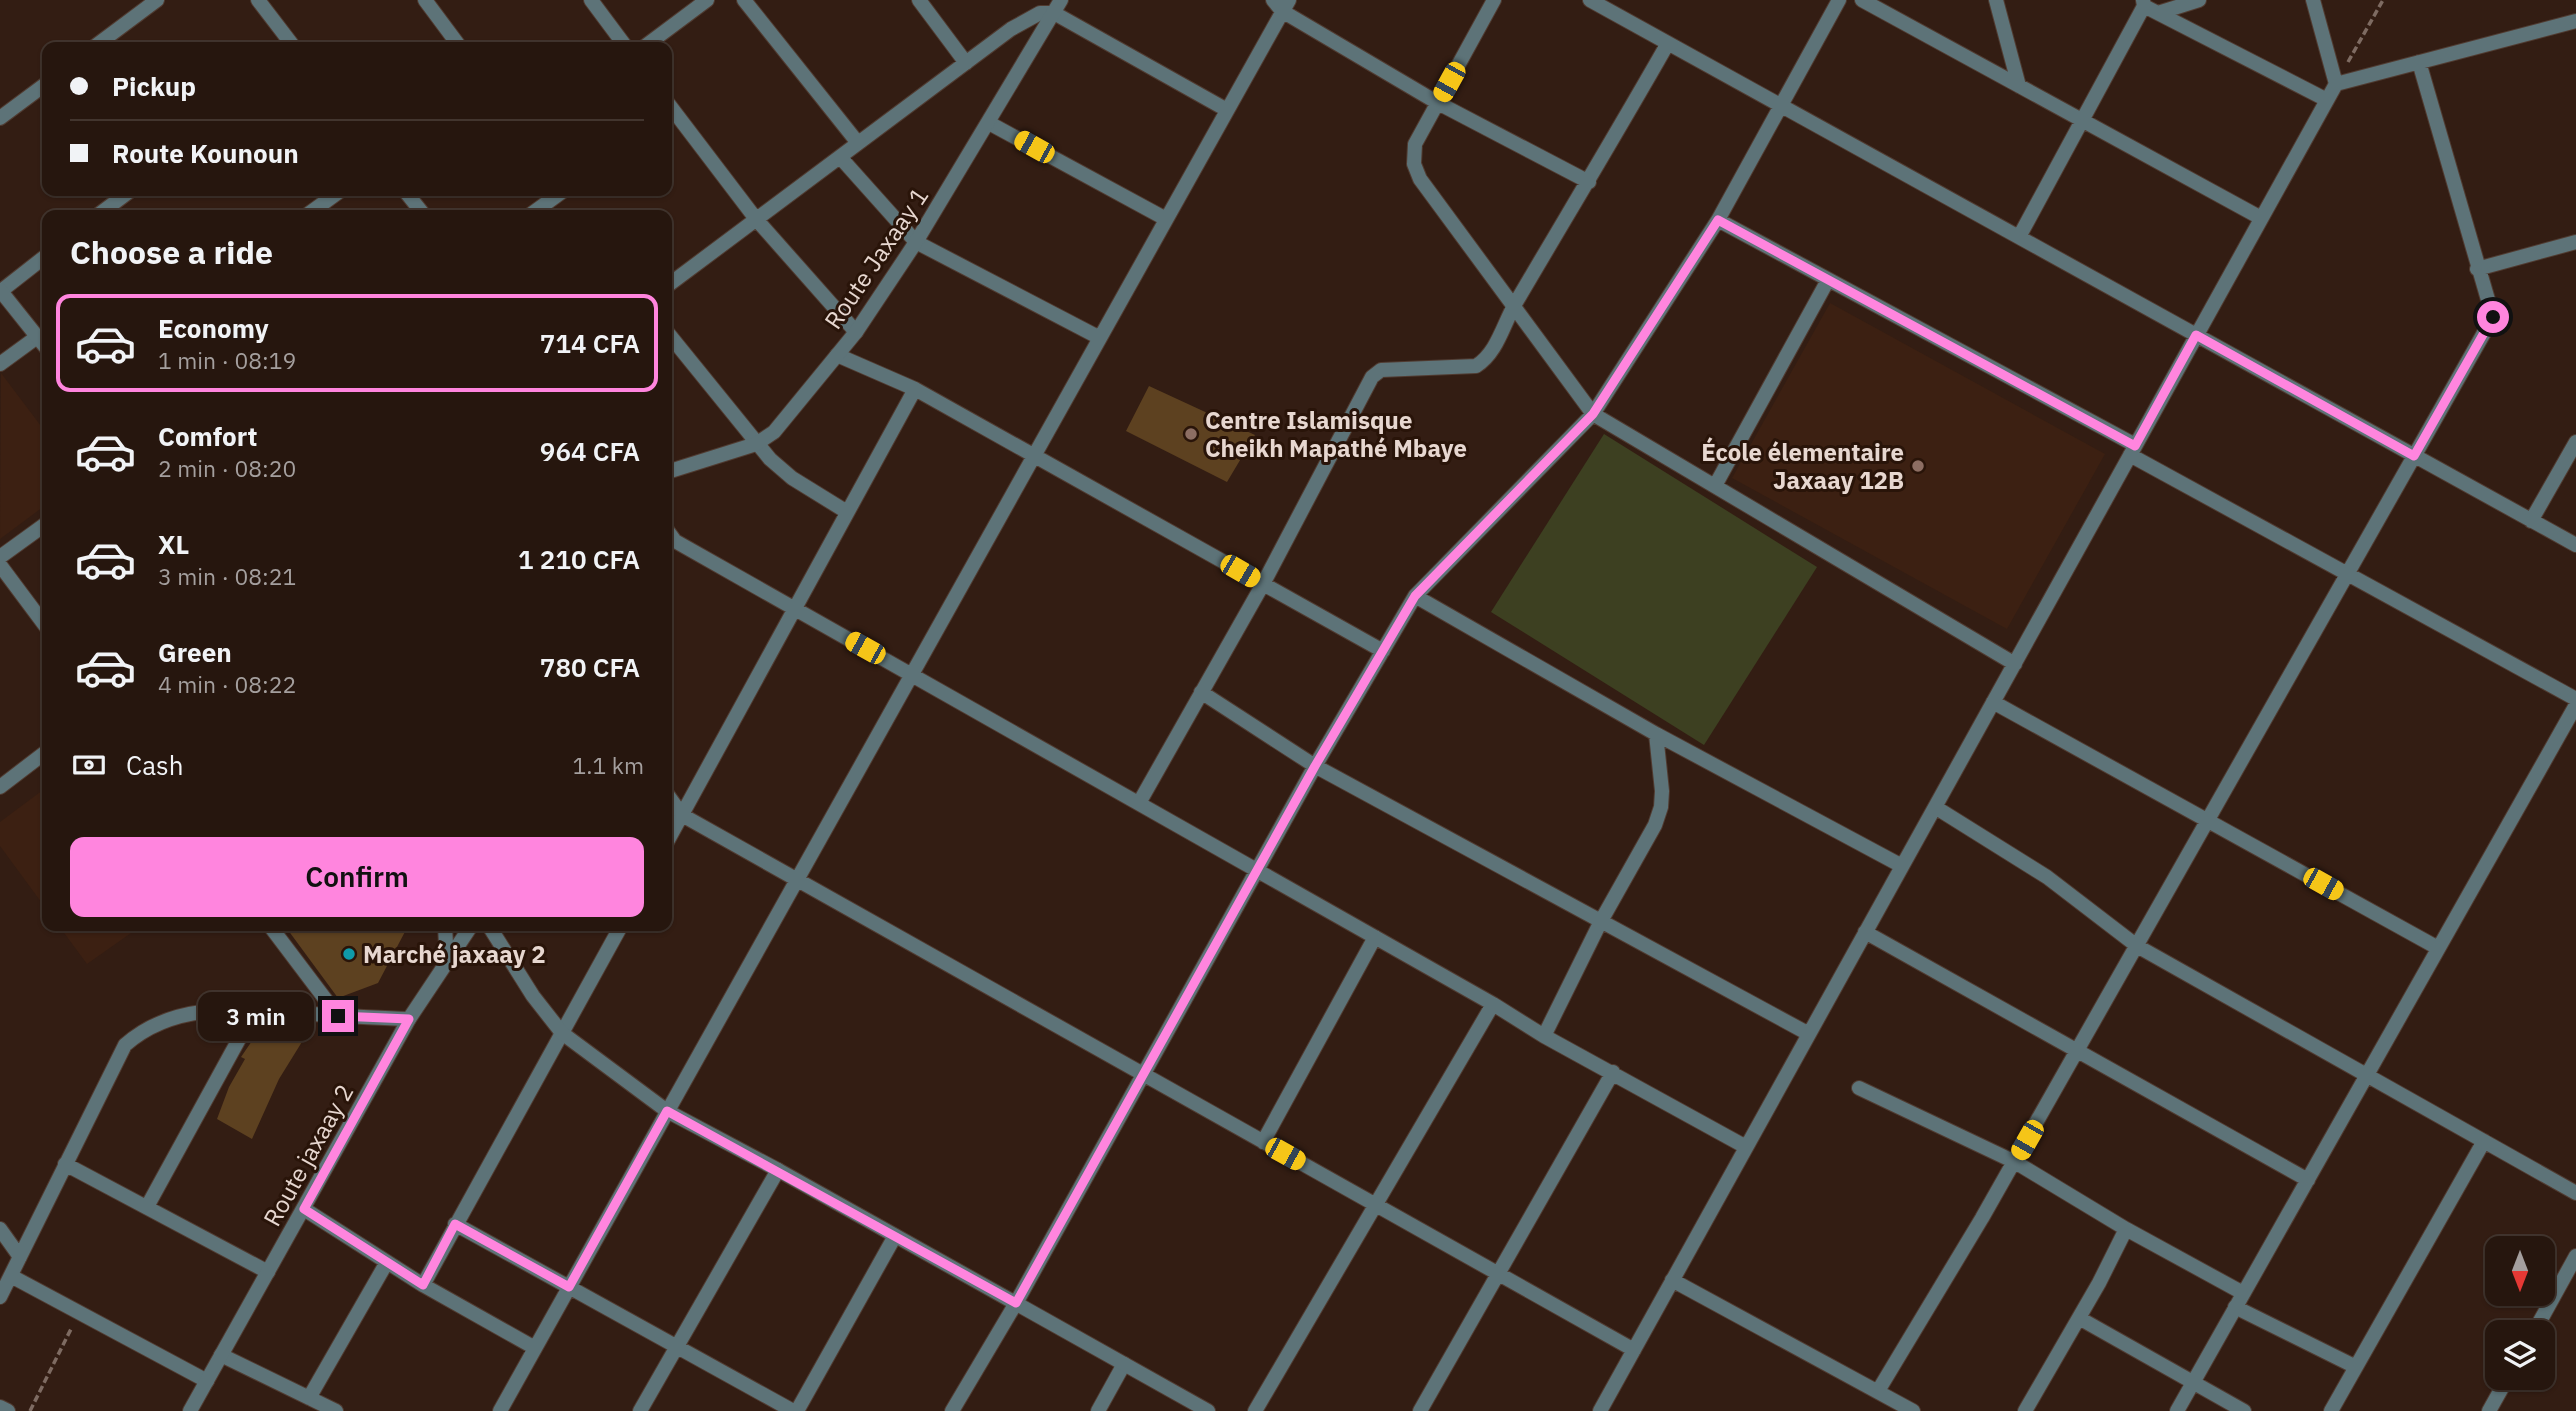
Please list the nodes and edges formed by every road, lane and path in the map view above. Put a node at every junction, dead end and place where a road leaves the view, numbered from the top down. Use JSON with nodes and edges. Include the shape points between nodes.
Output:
{"nodes":[{"id":1,"x":157,"y":0,"type":"edge"},
{"id":2,"x":258,"y":0,"type":"edge"},
{"id":3,"x":425,"y":0,"type":"edge"},
{"id":4,"x":591,"y":0,"type":"edge"},
{"id":5,"x":707,"y":0,"type":"edge"},
{"id":6,"x":744,"y":0,"type":"edge"},
{"id":7,"x":919,"y":0,"type":"edge"},
{"id":8,"x":1494,"y":0,"type":"edge"},
{"id":9,"x":1590,"y":0,"type":"edge"},
{"id":10,"x":1839,"y":0,"type":"edge"},
{"id":11,"x":1862,"y":0,"type":"edge"},
{"id":12,"x":1996,"y":0,"type":"edge"},
{"id":13,"x":2199,"y":0,"type":"edge"},
{"id":14,"x":2313,"y":0,"type":"edge"},
{"id":15,"x":2383,"y":0,"type":"edge"},
{"id":16,"x":2143,"y":3,"type":"edge"},
{"id":17,"x":1281,"y":4,"type":"edge"},
{"id":18,"x":1058,"y":7,"type":"edge"},
{"id":19,"x":2158,"y":13,"type":"junction"},
{"id":20,"x":2576,"y":21,"type":"edge"},
{"id":21,"x":101,"y":42,"type":"edge"},
{"id":22,"x":290,"y":42,"type":"edge"},
{"id":23,"x":456,"y":42,"type":"edge"},
{"id":24,"x":622,"y":42,"type":"edge"},
{"id":25,"x":651,"y":42,"type":"edge"},
{"id":26,"x":1668,"y":43,"type":"junction"},
{"id":27,"x":2419,"y":62,"type":"junction"},
{"id":28,"x":966,"y":63,"type":"junction"},
{"id":29,"x":2336,"y":84,"type":"junction"},
{"id":30,"x":2019,"y":86,"type":"junction"},
{"id":31,"x":42,"y":87,"type":"edge"},
{"id":32,"x":2327,"y":100,"type":"junction"},
{"id":33,"x":1438,"y":103,"type":"junction"},
{"id":34,"x":1780,"y":106,"type":"junction"},
{"id":35,"x":1227,"y":110,"type":"junction"},
{"id":36,"x":672,"y":113,"type":"edge"},
{"id":37,"x":0,"y":118,"type":"edge"},
{"id":38,"x":2082,"y":120,"type":"junction"},
{"id":39,"x":989,"y":123,"type":"junction"},
{"id":40,"x":859,"y":143,"type":"junction"},
{"id":41,"x":840,"y":157,"type":"junction"},
{"id":42,"x":1590,"y":182,"type":"junction"},
{"id":43,"x":123,"y":196,"type":"edge"},
{"id":44,"x":333,"y":196,"type":"edge"},
{"id":45,"x":409,"y":196,"type":"edge"},
{"id":46,"x":556,"y":196,"type":"edge"},
{"id":47,"x":105,"y":210,"type":"edge"},
{"id":48,"x":314,"y":210,"type":"edge"},
{"id":49,"x":420,"y":210,"type":"edge"},
{"id":50,"x":537,"y":210,"type":"edge"},
{"id":51,"x":2262,"y":218,"type":"junction"},
{"id":52,"x":756,"y":219,"type":"junction"},
{"id":53,"x":1166,"y":219,"type":"junction"},
{"id":54,"x":1718,"y":220,"type":"junction"},
{"id":55,"x":2018,"y":237,"type":"junction"},
{"id":56,"x":916,"y":242,"type":"junction"},
{"id":57,"x":2576,"y":242,"type":"edge"},
{"id":58,"x":42,"y":259,"type":"edge"},
{"id":59,"x":2477,"y":269,"type":"junction"},
{"id":60,"x":1828,"y":280,"type":"junction"},
{"id":61,"x":672,"y":282,"type":"edge"},
{"id":62,"x":0,"y":290,"type":"edge"},
{"id":63,"x":1514,"y":306,"type":"junction"},
{"id":64,"x":856,"y":332,"type":"junction"},
{"id":65,"x":2196,"y":335,"type":"junction"},
{"id":66,"x":37,"y":337,"type":"junction"},
{"id":67,"x":672,"y":338,"type":"edge"},
{"id":68,"x":1100,"y":338,"type":"junction"},
{"id":69,"x":42,"y":343,"type":"edge"},
{"id":70,"x":837,"y":355,"type":"junction"},
{"id":71,"x":0,"y":364,"type":"edge"},
{"id":72,"x":915,"y":389,"type":"junction"},
{"id":73,"x":1593,"y":414,"type":"junction"},
{"id":74,"x":2576,"y":442,"type":"edge"},
{"id":75,"x":756,"y":444,"type":"junction"},
{"id":76,"x":2133,"y":450,"type":"junction"},
{"id":77,"x":1035,"y":454,"type":"junction"},
{"id":78,"x":2414,"y":456,"type":"junction"},
{"id":79,"x":672,"y":470,"type":"edge"},
{"id":80,"x":1716,"y":484,"type":"junction"},
{"id":81,"x":847,"y":512,"type":"junction"},
{"id":82,"x":2531,"y":521,"type":"junction"},
{"id":83,"x":42,"y":527,"type":"edge"},
{"id":84,"x":672,"y":537,"type":"edge"},
{"id":85,"x":2576,"y":545,"type":"edge"},
{"id":86,"x":0,"y":557,"type":"edge"},
{"id":87,"x":0,"y":565,"type":"edge"},
{"id":88,"x":2348,"y":574,"type":"junction"},
{"id":89,"x":1263,"y":584,"type":"junction"},
{"id":90,"x":1415,"y":596,"type":"junction"},
{"id":91,"x":794,"y":608,"type":"junction"},
{"id":92,"x":42,"y":621,"type":"edge"},
{"id":93,"x":1383,"y":651,"type":"junction"},
{"id":94,"x":2015,"y":664,"type":"junction"},
{"id":95,"x":911,"y":674,"type":"junction"},
{"id":96,"x":1201,"y":692,"type":"junction"},
{"id":97,"x":2576,"y":699,"type":"edge"},
{"id":98,"x":1993,"y":702,"type":"junction"},
{"id":99,"x":2576,"y":705,"type":"edge"},
{"id":100,"x":1656,"y":734,"type":"junction"},
{"id":101,"x":42,"y":755,"type":"edge"},
{"id":102,"x":1315,"y":766,"type":"junction"},
{"id":103,"x":1,"y":784,"type":"edge"},
{"id":104,"x":672,"y":801,"type":"edge"},
{"id":105,"x":1139,"y":803,"type":"junction"},
{"id":106,"x":1935,"y":807,"type":"junction"},
{"id":107,"x":682,"y":815,"type":"junction"},
{"id":108,"x":2208,"y":820,"type":"junction"},
{"id":109,"x":672,"y":833,"type":"edge"},
{"id":110,"x":1902,"y":866,"type":"junction"},
{"id":111,"x":1257,"y":870,"type":"junction"},
{"id":112,"x":796,"y":880,"type":"junction"},
{"id":113,"x":1601,"y":920,"type":"junction"},
{"id":114,"x":274,"y":931,"type":"edge"},
{"id":115,"x":445,"y":931,"type":"edge"},
{"id":116,"x":468,"y":931,"type":"edge"},
{"id":117,"x":492,"y":931,"type":"edge"},
{"id":118,"x":618,"y":931,"type":"edge"},
{"id":119,"x":1865,"y":932,"type":"junction"},
{"id":120,"x":1375,"y":937,"type":"junction"},
{"id":121,"x":2137,"y":946,"type":"junction"},
{"id":122,"x":2438,"y":948,"type":"junction"},
{"id":123,"x":447,"y":963,"type":"junction"},
{"id":124,"x":1493,"y":1004,"type":"junction"},
{"id":125,"x":255,"y":1010,"type":"junction"},
{"id":126,"x":338,"y":1016,"type":"junction"},
{"id":127,"x":409,"y":1019,"type":"junction"},
{"id":128,"x":562,"y":1033,"type":"junction"},
{"id":129,"x":1809,"y":1034,"type":"junction"},
{"id":130,"x":1544,"y":1036,"type":"junction"},
{"id":131,"x":2077,"y":1051,"type":"junction"},
{"id":132,"x":1614,"y":1072,"type":"junction"},
{"id":133,"x":1143,"y":1074,"type":"junction"},
{"id":134,"x":2367,"y":1075,"type":"junction"},
{"id":135,"x":1858,"y":1088,"type":"dead end"},
{"id":136,"x":667,"y":1111,"type":"junction"},
{"id":137,"x":2484,"y":1141,"type":"junction"},
{"id":138,"x":1263,"y":1142,"type":"junction"},
{"id":139,"x":1746,"y":1147,"type":"junction"},
{"id":140,"x":2015,"y":1162,"type":"junction"},
{"id":141,"x":65,"y":1164,"type":"junction"},
{"id":142,"x":778,"y":1170,"type":"junction"},
{"id":143,"x":2308,"y":1180,"type":"junction"},
{"id":144,"x":2576,"y":1193,"type":"edge"},
{"id":145,"x":148,"y":1205,"type":"junction"},
{"id":146,"x":1375,"y":1205,"type":"junction"},
{"id":147,"x":304,"y":1209,"type":"junction"},
{"id":148,"x":455,"y":1224,"type":"junction"},
{"id":149,"x":0,"y":1229,"type":"edge"},
{"id":150,"x":2126,"y":1229,"type":"junction"},
{"id":151,"x":895,"y":1236,"type":"junction"},
{"id":152,"x":2576,"y":1256,"type":"edge"},
{"id":153,"x":20,"y":1257,"type":"junction"},
{"id":154,"x":387,"y":1262,"type":"junction"},
{"id":155,"x":268,"y":1272,"type":"junction"},
{"id":156,"x":1498,"y":1274,"type":"junction"},
{"id":157,"x":11,"y":1276,"type":"junction"},
{"id":158,"x":1672,"y":1280,"type":"junction"},
{"id":159,"x":423,"y":1285,"type":"junction"},
{"id":160,"x":569,"y":1287,"type":"junction"},
{"id":161,"x":2244,"y":1293,"type":"junction"},
{"id":162,"x":0,"y":1297,"type":"edge"},
{"id":163,"x":1016,"y":1303,"type":"junction"},
{"id":164,"x":2235,"y":1307,"type":"junction"},
{"id":165,"x":79,"y":1313,"type":"junction"},
{"id":166,"x":2079,"y":1318,"type":"junction"},
{"id":167,"x":2541,"y":1320,"type":"edge"},
{"id":168,"x":677,"y":1347,"type":"junction"},
{"id":169,"x":535,"y":1348,"type":"junction"},
{"id":170,"x":1634,"y":1350,"type":"junction"},
{"id":171,"x":221,"y":1355,"type":"junction"},
{"id":172,"x":1124,"y":1364,"type":"junction"},
{"id":173,"x":2356,"y":1367,"type":"junction"},
{"id":174,"x":207,"y":1381,"type":"junction"},
{"id":175,"x":2193,"y":1382,"type":"junction"},
{"id":176,"x":2501,"y":1390,"type":"edge"},
{"id":177,"x":1878,"y":1391,"type":"junction"},
{"id":178,"x":309,"y":1398,"type":"junction"},
{"id":179,"x":0,"y":1406,"type":"edge"},
{"id":180,"x":8,"y":1411,"type":"edge"},
{"id":181,"x":30,"y":1411,"type":"edge"},
{"id":182,"x":190,"y":1411,"type":"edge"},
{"id":183,"x":336,"y":1411,"type":"edge"},
{"id":184,"x":500,"y":1411,"type":"edge"},
{"id":185,"x":640,"y":1411,"type":"edge"},
{"id":186,"x":795,"y":1411,"type":"edge"},
{"id":187,"x":952,"y":1411,"type":"edge"},
{"id":188,"x":1098,"y":1411,"type":"edge"},
{"id":189,"x":1208,"y":1411,"type":"edge"},
{"id":190,"x":1255,"y":1411,"type":"edge"},
{"id":191,"x":1420,"y":1411,"type":"edge"},
{"id":192,"x":1600,"y":1411,"type":"edge"},
{"id":193,"x":1913,"y":1411,"type":"edge"},
{"id":194,"x":2025,"y":1411,"type":"edge"},
{"id":195,"x":2177,"y":1411,"type":"edge"},
{"id":196,"x":2245,"y":1411,"type":"edge"},
{"id":197,"x":2331,"y":1411,"type":"edge"},
{"id":198,"x":2489,"y":1411,"type":"edge"}],
"edges":[{"from":1,"to":21,"type":"street"},
{"from":2,"to":22,"type":"street"},
{"from":3,"to":23,"type":"street"},
{"from":4,"to":24,"type":"street"},
{"from":5,"to":25,"type":"street"},
{"from":6,"to":40,"type":"street"},
{"from":7,"to":28,"type":"street"},
{"from":8,"to":33,"type":"street"},
{"from":9,"to":26,"type":"street"},
{"from":10,"to":34,"type":"street"},
{"from":11,"to":30,"type":"street"},
{"from":12,"to":30,"type":"street"},
{"from":13,"to":19,"type":"street"},
{"from":14,"to":29,"type":"street"},
{"from":15,"to":29,"type":"path"},
{"from":16,"to":19,"type":"street"},
{"from":16,"to":38,"type":"street"},
{"from":17,"to":33,"type":"street"},
{"from":17,"to":35,"type":"street"},
{"from":18,"to":28,"type":"street","via":[[1030,16]]},
{"from":18,"to":35,"type":"street"},
{"from":18,"to":39,"type":"street","name":"Route Jaxaay 1"},
{"from":19,"to":32,"type":"street"},
{"from":20,"to":27,"type":"street"},
{"from":26,"to":34,"type":"street"},
{"from":26,"to":42,"type":"street"},
{"from":27,"to":29,"type":"street"},
{"from":27,"to":59,"type":"street"},
{"from":28,"to":40,"type":"street"},
{"from":29,"to":32,"type":"street"},
{"from":30,"to":38,"type":"street"},
{"from":31,"to":37,"type":"street"},
{"from":32,"to":51,"type":"street"},
{"from":33,"to":42,"type":"street"},
{"from":33,"to":63,"type":"street","via":[[1415,144],[1414,163],[1420,179]]},
{"from":34,"to":54,"type":"street"},
{"from":34,"to":55,"type":"street"},
{"from":35,"to":53,"type":"street"},
{"from":36,"to":52,"type":"street"},
{"from":38,"to":51,"type":"street"},
{"from":38,"to":55,"type":"street"},
{"from":39,"to":53,"type":"street"},
{"from":39,"to":56,"type":"street","name":"Route Jaxaay 1"},
{"from":40,"to":41,"type":"street"},
{"from":41,"to":52,"type":"street"},
{"from":41,"to":56,"type":"street"},
{"from":42,"to":63,"type":"street"},
{"from":43,"to":47,"type":"street"},
{"from":44,"to":48,"type":"street"},
{"from":45,"to":49,"type":"street"},
{"from":46,"to":50,"type":"street"},
{"from":51,"to":65,"type":"street"},
{"from":52,"to":61,"type":"street"},
{"from":52,"to":64,"type":"street"},
{"from":53,"to":68,"type":"street"},
{"from":54,"to":60,"type":"street"},
{"from":54,"to":73,"type":"street"},
{"from":55,"to":65,"type":"street"},
{"from":56,"to":64,"type":"street","name":"Route Jaxaay 1"},
{"from":56,"to":68,"type":"street"},
{"from":57,"to":59,"type":"street"},
{"from":58,"to":62,"type":"street"},
{"from":59,"to":78,"type":"street","via":[[2493,317]]},
{"from":60,"to":76,"type":"street"},
{"from":60,"to":80,"type":"street"},
{"from":62,"to":66,"type":"street"},
{"from":63,"to":73,"type":"street"},
{"from":63,"to":89,"type":"street","via":[[1488,358],[1476,366],[1381,370],[1372,377]]},
{"from":64,"to":70,"type":"street","name":"Route Jaxaay 1"},
{"from":65,"to":76,"type":"street"},
{"from":65,"to":78,"type":"street"},
{"from":66,"to":69,"type":"street"},
{"from":66,"to":71,"type":"street"},
{"from":67,"to":75,"type":"street"},
{"from":68,"to":77,"type":"street"},
{"from":70,"to":72,"type":"street"},
{"from":70,"to":75,"type":"street","name":"Route Jaxaay 1","via":[[774,432]]},
{"from":72,"to":77,"type":"street"},
{"from":72,"to":81,"type":"street"},
{"from":73,"to":80,"type":"street"},
{"from":73,"to":90,"type":"street"},
{"from":74,"to":82,"type":"street"},
{"from":75,"to":79,"type":"street","name":"Route Jaxaay 1"},
{"from":75,"to":81,"type":"street","via":[[792,478]]},
{"from":76,"to":88,"type":"street"},
{"from":76,"to":94,"type":"street"},
{"from":77,"to":89,"type":"street"},
{"from":77,"to":95,"type":"street"},
{"from":78,"to":82,"type":"street"},
{"from":78,"to":88,"type":"street"},
{"from":80,"to":94,"type":"street"},
{"from":81,"to":91,"type":"street"},
{"from":82,"to":85,"type":"street"},
{"from":83,"to":86,"type":"street"},
{"from":84,"to":91,"type":"street"},
{"from":87,"to":92,"type":"street"},
{"from":88,"to":97,"type":"street"},
{"from":88,"to":108,"type":"street"},
{"from":89,"to":93,"type":"street"},
{"from":89,"to":96,"type":"street"},
{"from":90,"to":93,"type":"street"},
{"from":90,"to":100,"type":"street"},
{"from":91,"to":95,"type":"street"},
{"from":91,"to":107,"type":"street"},
{"from":93,"to":102,"type":"street"},
{"from":94,"to":98,"type":"street"},
{"from":95,"to":105,"type":"street"},
{"from":95,"to":112,"type":"street"},
{"from":96,"to":102,"type":"street"},
{"from":96,"to":105,"type":"street"},
{"from":98,"to":106,"type":"street"},
{"from":98,"to":108,"type":"street"},
{"from":99,"to":122,"type":"street"},
{"from":100,"to":110,"type":"street"},
{"from":100,"to":113,"type":"street","via":[[1661,807]]},
{"from":101,"to":103,"type":"street"},
{"from":102,"to":111,"type":"street"},
{"from":102,"to":113,"type":"street"},
{"from":104,"to":107,"type":"street"},
{"from":105,"to":111,"type":"street"},
{"from":106,"to":110,"type":"street"},
{"from":106,"to":121,"type":"street","via":[[2047,877]]},
{"from":107,"to":109,"type":"street"},
{"from":107,"to":112,"type":"street"},
{"from":108,"to":121,"type":"street"},
{"from":108,"to":122,"type":"street"},
{"from":110,"to":119,"type":"street"},
{"from":111,"to":120,"type":"street"},
{"from":111,"to":133,"type":"street"},
{"from":112,"to":133,"type":"street"},
{"from":112,"to":136,"type":"street"},
{"from":113,"to":129,"type":"street"},
{"from":113,"to":130,"type":"street"},
{"from":114,"to":126,"type":"street"},
{"from":115,"to":123,"type":"street"},
{"from":116,"to":123,"type":"street","name":"Route jaxaay 2"},
{"from":117,"to":128,"type":"street"},
{"from":118,"to":128,"type":"street"},
{"from":119,"to":129,"type":"street"},
{"from":119,"to":131,"type":"street"},
{"from":120,"to":124,"type":"street"},
{"from":120,"to":138,"type":"street"},
{"from":121,"to":131,"type":"street"},
{"from":121,"to":134,"type":"street"},
{"from":122,"to":134,"type":"street"},
{"from":123,"to":127,"type":"street","name":"Route jaxaay 2"},
{"from":124,"to":130,"type":"street"},
{"from":124,"to":146,"type":"street"},
{"from":125,"to":126,"type":"street"},
{"from":125,"to":141,"type":"street","via":[[200,1011],[140,1032],[125,1045]]},
{"from":125,"to":145,"type":"street"},
{"from":126,"to":127,"type":"street"},
{"from":127,"to":147,"type":"street","name":"Route jaxaay 2"},
{"from":128,"to":136,"type":"street"},
{"from":128,"to":148,"type":"street"},
{"from":129,"to":139,"type":"street"},
{"from":130,"to":132,"type":"street"},
{"from":131,"to":140,"type":"street"},
{"from":131,"to":143,"type":"street"},
{"from":132,"to":139,"type":"street"},
{"from":132,"to":156,"type":"street"},
{"from":133,"to":138,"type":"street"},
{"from":133,"to":163,"type":"street"},
{"from":134,"to":137,"type":"street"},
{"from":134,"to":143,"type":"street"},
{"from":135,"to":140,"type":"street"},
{"from":136,"to":142,"type":"street"},
{"from":136,"to":160,"type":"street"},
{"from":137,"to":144,"type":"street"},
{"from":137,"to":173,"type":"street"},
{"from":138,"to":146,"type":"street"},
{"from":139,"to":158,"type":"street"},
{"from":140,"to":150,"type":"street"},
{"from":140,"to":177,"type":"street"},
{"from":141,"to":145,"type":"street"},
{"from":141,"to":153,"type":"street"},
{"from":142,"to":151,"type":"street"},
{"from":142,"to":168,"type":"street"},
{"from":143,"to":161,"type":"street"},
{"from":145,"to":155,"type":"street"},
{"from":146,"to":156,"type":"street"},
{"from":146,"to":190,"type":"street"},
{"from":147,"to":154,"type":"street"},
{"from":147,"to":155,"type":"street","name":"Route jaxaay 2"},
{"from":148,"to":159,"type":"street"},
{"from":148,"to":160,"type":"street"},
{"from":149,"to":153,"type":"street"},
{"from":150,"to":161,"type":"street"},
{"from":150,"to":166,"type":"street"},
{"from":151,"to":163,"type":"street"},
{"from":151,"to":186,"type":"street"},
{"from":152,"to":167,"type":"street"},
{"from":153,"to":157,"type":"street"},
{"from":154,"to":159,"type":"street"},
{"from":154,"to":178,"type":"street"},
{"from":155,"to":171,"type":"street","name":"Route jaxaay 2"},
{"from":156,"to":170,"type":"street"},
{"from":156,"to":191,"type":"street"},
{"from":157,"to":162,"type":"street"},
{"from":157,"to":165,"type":"street"},
{"from":158,"to":170,"type":"street"},
{"from":158,"to":177,"type":"street"},
{"from":159,"to":169,"type":"street"},
{"from":160,"to":168,"type":"street"},
{"from":160,"to":169,"type":"street"},
{"from":161,"to":164,"type":"street"},
{"from":163,"to":172,"type":"street"},
{"from":163,"to":187,"type":"street"},
{"from":164,"to":173,"type":"street"},
{"from":164,"to":175,"type":"street"},
{"from":165,"to":174,"type":"street"},
{"from":165,"to":181,"type":"path"},
{"from":166,"to":175,"type":"street"},
{"from":166,"to":194,"type":"street"},
{"from":168,"to":185,"type":"street"},
{"from":168,"to":186,"type":"street"},
{"from":169,"to":184,"type":"street"},
{"from":170,"to":192,"type":"street"},
{"from":171,"to":174,"type":"street","name":"Route jaxaay 2"},
{"from":171,"to":178,"type":"street"},
{"from":172,"to":188,"type":"street"},
{"from":172,"to":189,"type":"street"},
{"from":173,"to":197,"type":"street"},
{"from":174,"to":182,"type":"street","name":"Route jaxaay 2"},
{"from":175,"to":195,"type":"street"},
{"from":175,"to":196,"type":"street"},
{"from":176,"to":198,"type":"street"},
{"from":177,"to":193,"type":"street"},
{"from":178,"to":183,"type":"street"},
{"from":179,"to":180,"type":"street"}]}
